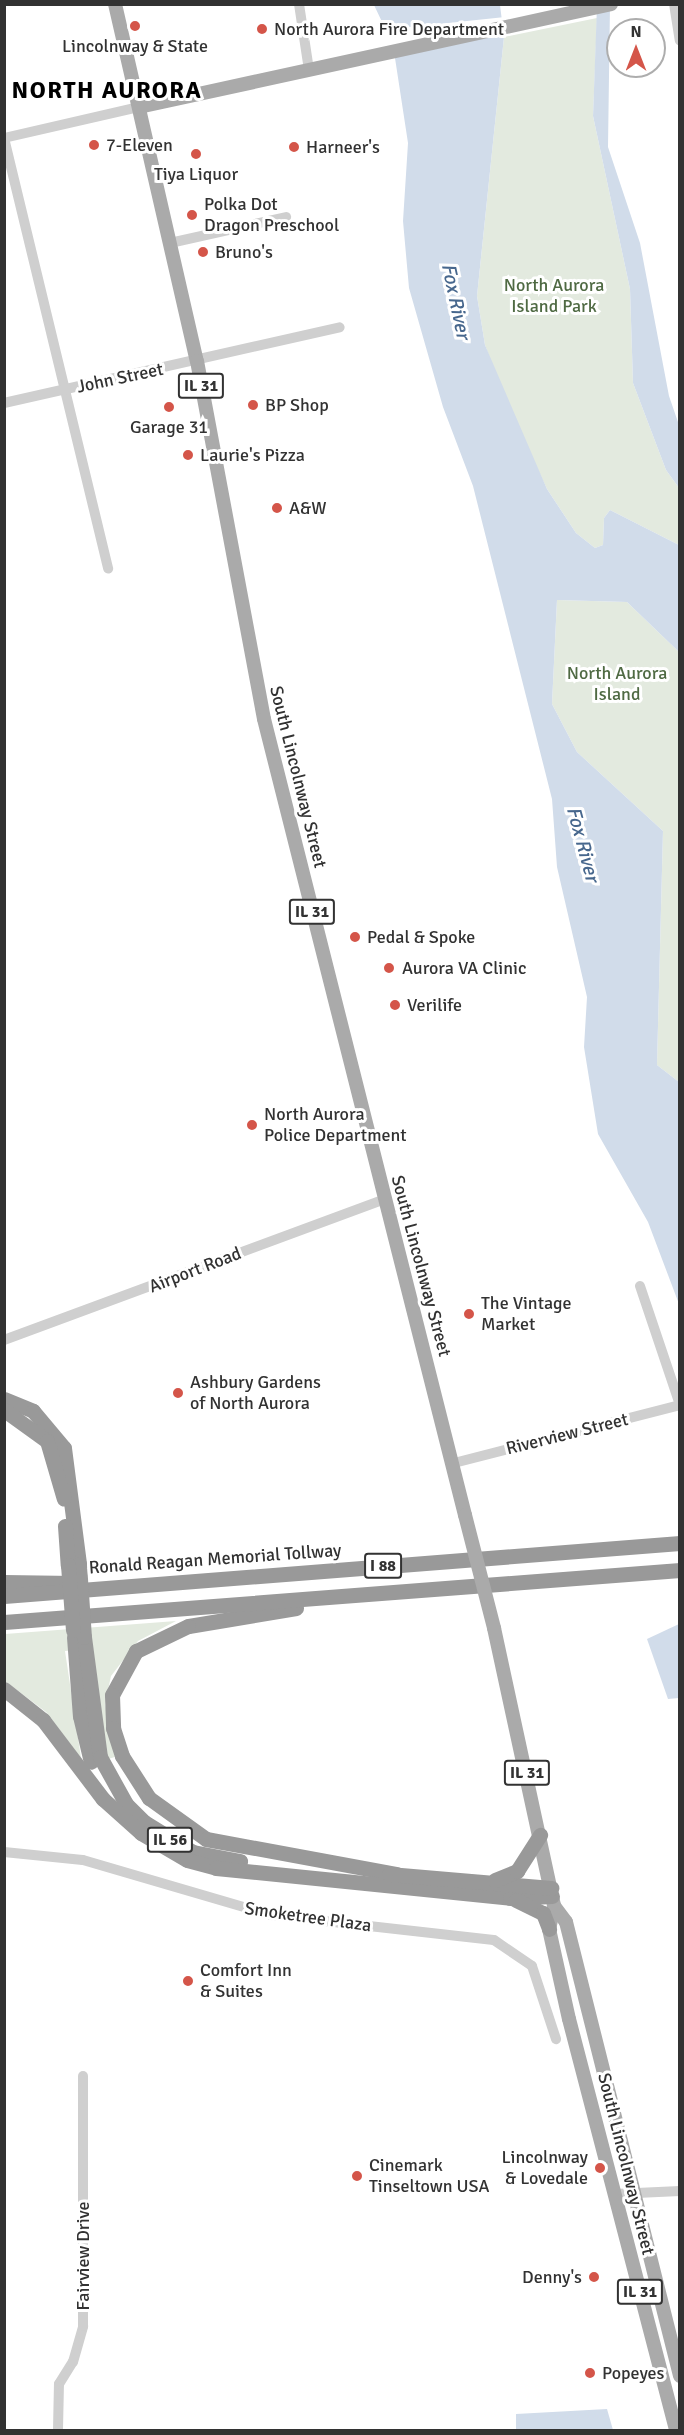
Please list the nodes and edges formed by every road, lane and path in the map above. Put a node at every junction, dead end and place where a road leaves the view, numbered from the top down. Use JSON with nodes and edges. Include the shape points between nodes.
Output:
{"nodes":[{"id":1,"x":116,"y":4,"type":"edge"},
{"id":2,"x":299,"y":4,"type":"edge"},
{"id":3,"x":611,"y":4,"type":"edge"},
{"id":4,"x":674,"y":4,"type":"edge"},
{"id":5,"x":680,"y":41,"type":"edge"},
{"id":6,"x":309,"y":70,"type":"junction"},
{"id":7,"x":139,"y":107,"type":"junction"},
{"id":8,"x":4,"y":138,"type":"edge"},
{"id":9,"x":286,"y":217,"type":"dead end"},
{"id":10,"x":170,"y":243,"type":"junction"},
{"id":11,"x":340,"y":327,"type":"dead end"},
{"id":12,"x":196,"y":361,"type":"junction"},
{"id":13,"x":62,"y":390,"type":"junction"},
{"id":14,"x":4,"y":403,"type":"edge"},
{"id":15,"x":108,"y":569,"type":"dead end"},
{"id":16,"x":385,"y":1199,"type":"junction"},
{"id":17,"x":640,"y":1286,"type":"dead end"},
{"id":18,"x":4,"y":1340,"type":"edge"},
{"id":19,"x":4,"y":1400,"type":"edge"},
{"id":20,"x":680,"y":1405,"type":"edge"},
{"id":21,"x":4,"y":1410,"type":"edge"},
{"id":22,"x":454,"y":1463,"type":"junction"},
{"id":23,"x":680,"y":1543,"type":"edge"},
{"id":24,"x":73,"y":1564,"type":"junction"},
{"id":25,"x":672,"y":1571,"type":"edge"},
{"id":26,"x":4,"y":1582,"type":"edge"},
{"id":27,"x":103,"y":1588,"type":"junction"},
{"id":28,"x":348,"y":1595,"type":"junction"},
{"id":29,"x":4,"y":1596,"type":"edge"},
{"id":30,"x":4,"y":1622,"type":"edge"},
{"id":31,"x":79,"y":1637,"type":"junction"},
{"id":32,"x":4,"y":1689,"type":"edge"},
{"id":33,"x":141,"y":1833,"type":"junction"},
{"id":34,"x":540,"y":1835,"type":"junction"},
{"id":35,"x":4,"y":1851,"type":"edge"},
{"id":36,"x":397,"y":1874,"type":"junction"},
{"id":37,"x":489,"y":1882,"type":"junction"},
{"id":38,"x":552,"y":1896,"type":"junction"},
{"id":39,"x":510,"y":1898,"type":"junction"},
{"id":40,"x":549,"y":1929,"type":"junction"},
{"id":41,"x":556,"y":2038,"type":"dead end"},
{"id":42,"x":83,"y":2076,"type":"dead end"},
{"id":43,"x":680,"y":2191,"type":"edge"},
{"id":44,"x":631,"y":2192,"type":"junction"},
{"id":45,"x":615,"y":2194,"type":"junction"},
{"id":46,"x":680,"y":2376,"type":"edge"},
{"id":47,"x":58,"y":2430,"type":"edge"},
{"id":48,"x":676,"y":2430,"type":"edge"}],
"edges":[{"from":1,"to":7,"type":"main road","number":"IL 31"},
{"from":2,"to":6,"type":"street"},
{"from":3,"to":6,"type":"main road"},
{"from":4,"to":5,"type":"street"},
{"from":6,"to":7,"type":"main road"},
{"from":7,"to":8,"type":"street"},
{"from":7,"to":10,"type":"main road","name":"South Lincolnway Street","number":"IL 31"},
{"from":8,"to":13,"type":"street"},
{"from":9,"to":10,"type":"street"},
{"from":10,"to":12,"type":"main road","name":"South Lincolnway Street","number":"IL 31"},
{"from":11,"to":12,"type":"street","name":"John Street"},
{"from":12,"to":13,"type":"street","name":"John Street"},
{"from":12,"to":16,"type":"main road","name":"South Lincolnway Street","number":"IL 31","via":[[264,719]]},
{"from":13,"to":14,"type":"street","name":"John Street"},
{"from":13,"to":15,"type":"street"},
{"from":16,"to":18,"type":"street","name":"Airport Road"},
{"from":16,"to":22,"type":"main road","name":"South Lincolnway Street","number":"IL 31"},
{"from":17,"to":20,"type":"street"},
{"from":19,"to":24,"type":"highway","number":"IL 56","via":[[33,1411],[64,1448]]},
{"from":20,"to":22,"type":"street","name":"Riverview Street"},
{"from":21,"to":24,"type":"highway","via":[[30,1423],[47,1441],[57,1463]]},
{"from":22,"to":34,"type":"main road","name":"South Lincolnway Street","number":"IL 31","bridge":true},
{"from":23,"to":27,"type":"highway","name":"Ronald Reagan Memorial Tollway","number":"I 88"},
{"from":24,"to":31,"type":"highway","number":"IL 56","bridge":true},
{"from":25,"to":28,"type":"highway","number":"I 88"},
{"from":26,"to":27,"type":"highway"},
{"from":27,"to":29,"type":"highway","name":"Ronald Reagan Memorial Tollway","number":"I 88"},
{"from":28,"to":30,"type":"highway","number":"I 88"},
{"from":28,"to":36,"type":"highway","via":[[188,1626],[151,1639],[120,1672],[112,1695],[112,1728],[134,1779],[185,1828],[228,1845]]},
{"from":31,"to":33,"type":"highway","via":[[80,1716],[92,1763]]},
{"from":31,"to":36,"type":"highway","number":"IL 56","via":[[100,1757],[126,1804],[144,1822],[193,1852],[233,1860]]},
{"from":32,"to":33,"type":"highway","number":"IL 56","via":[[43,1720],[92,1788]]},
{"from":33,"to":39,"type":"highway","number":"IL 56","via":[[187,1860],[216,1868]]},
{"from":34,"to":37,"type":"highway","number":"IL 56","via":[[517,1871]]},
{"from":34,"to":38,"type":"main road","name":"South Lincolnway Street","number":"IL 31"},
{"from":35,"to":41,"type":"street","name":"Smoketree Plaza","via":[[83,1860],[271,1915],[494,1940],[532,1966]]},
{"from":36,"to":37,"type":"highway","number":"IL 56"},
{"from":37,"to":38,"type":"highway"},
{"from":38,"to":39,"type":"highway","number":"IL 56"},
{"from":38,"to":40,"type":"main road","name":"South Lincolnway Street","number":"IL 31"},
{"from":38,"to":44,"type":"main road","name":"South Lincolnway Street","via":[[566,1922]]},
{"from":39,"to":40,"type":"highway","via":[[543,1913]]},
{"from":40,"to":45,"type":"main road","name":"South Lincolnway Street","number":"IL 31"},
{"from":42,"to":47,"type":"street","name":"Fairview Drive","via":[[83,2326],[73,2362],[59,2385]]},
{"from":43,"to":44,"type":"street"},
{"from":44,"to":45,"type":"street"},
{"from":44,"to":46,"type":"main road","name":"South Lincolnway Street"},
{"from":45,"to":48,"type":"main road","name":"South Lincolnway Street","number":"IL 31"}]}
